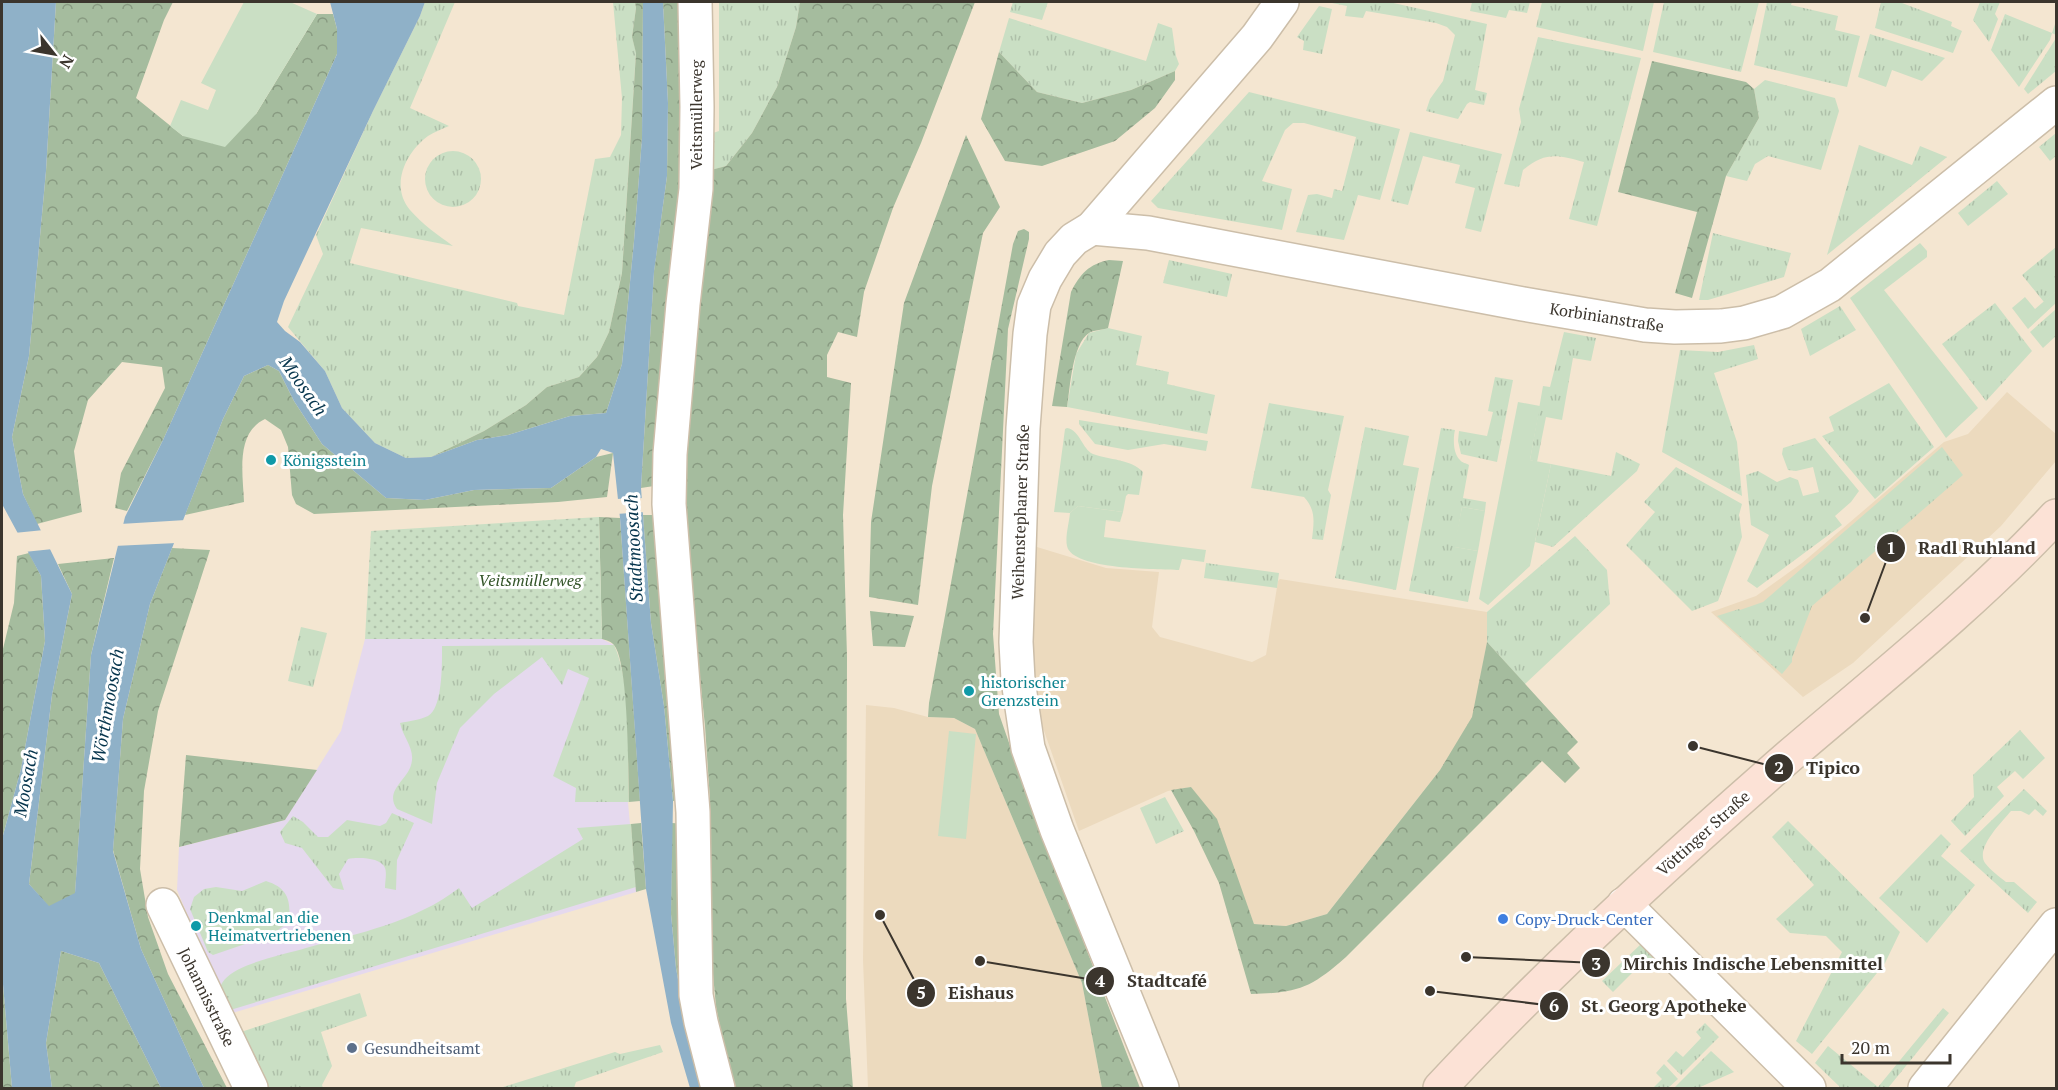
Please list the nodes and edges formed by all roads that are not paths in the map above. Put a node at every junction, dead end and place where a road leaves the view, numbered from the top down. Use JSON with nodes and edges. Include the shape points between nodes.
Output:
{"nodes":[{"id":1,"x":695,"y":2,"type":"edge"},
{"id":2,"x":1282,"y":2,"type":"edge"},
{"id":3,"x":2056,"y":103,"type":"edge"},
{"id":4,"x":1092,"y":228,"type":"junction"},
{"id":5,"x":2052,"y":528,"type":"edge"},
{"id":6,"x":1624,"y":904,"type":"junction"},
{"id":7,"x":163,"y":905,"type":"dead end"},
{"id":8,"x":2056,"y":925,"type":"edge"},
{"id":9,"x":251,"y":1089,"type":"edge"},
{"id":10,"x":718,"y":1089,"type":"edge"},
{"id":11,"x":1162,"y":1089,"type":"edge"},
{"id":12,"x":1440,"y":1089,"type":"edge"},
{"id":13,"x":1809,"y":1089,"type":"edge"},
{"id":14,"x":1925,"y":1089,"type":"edge"}],
"edges":[{"from":1,"to":10,"type":"street","name":"Veitsmüllerweg","via":[[696,189],[682,304],[669,504],[693,812],[696,995]]},
{"from":2,"to":4,"type":"street","name":"Weihenstephaner Straße","via":[[1257,37]]},
{"from":3,"to":4,"type":"street","name":"Korbinianstraße","via":[[1830,285],[1782,312],[1721,326],[1646,325],[1148,232]]},
{"from":4,"to":11,"type":"street","name":"Weihenstephaner Straße","via":[[1060,254],[1034,305],[1023,428],[1018,680],[1028,748]]},
{"from":5,"to":6,"type":"main road","name":"Vöttinger Straße"},
{"from":6,"to":12,"type":"main road","name":"Vöttinger Straße"},
{"from":6,"to":13,"type":"street"},
{"from":7,"to":9,"type":"street","name":"Johannisstraße"},
{"from":8,"to":14,"type":"street"}]}
